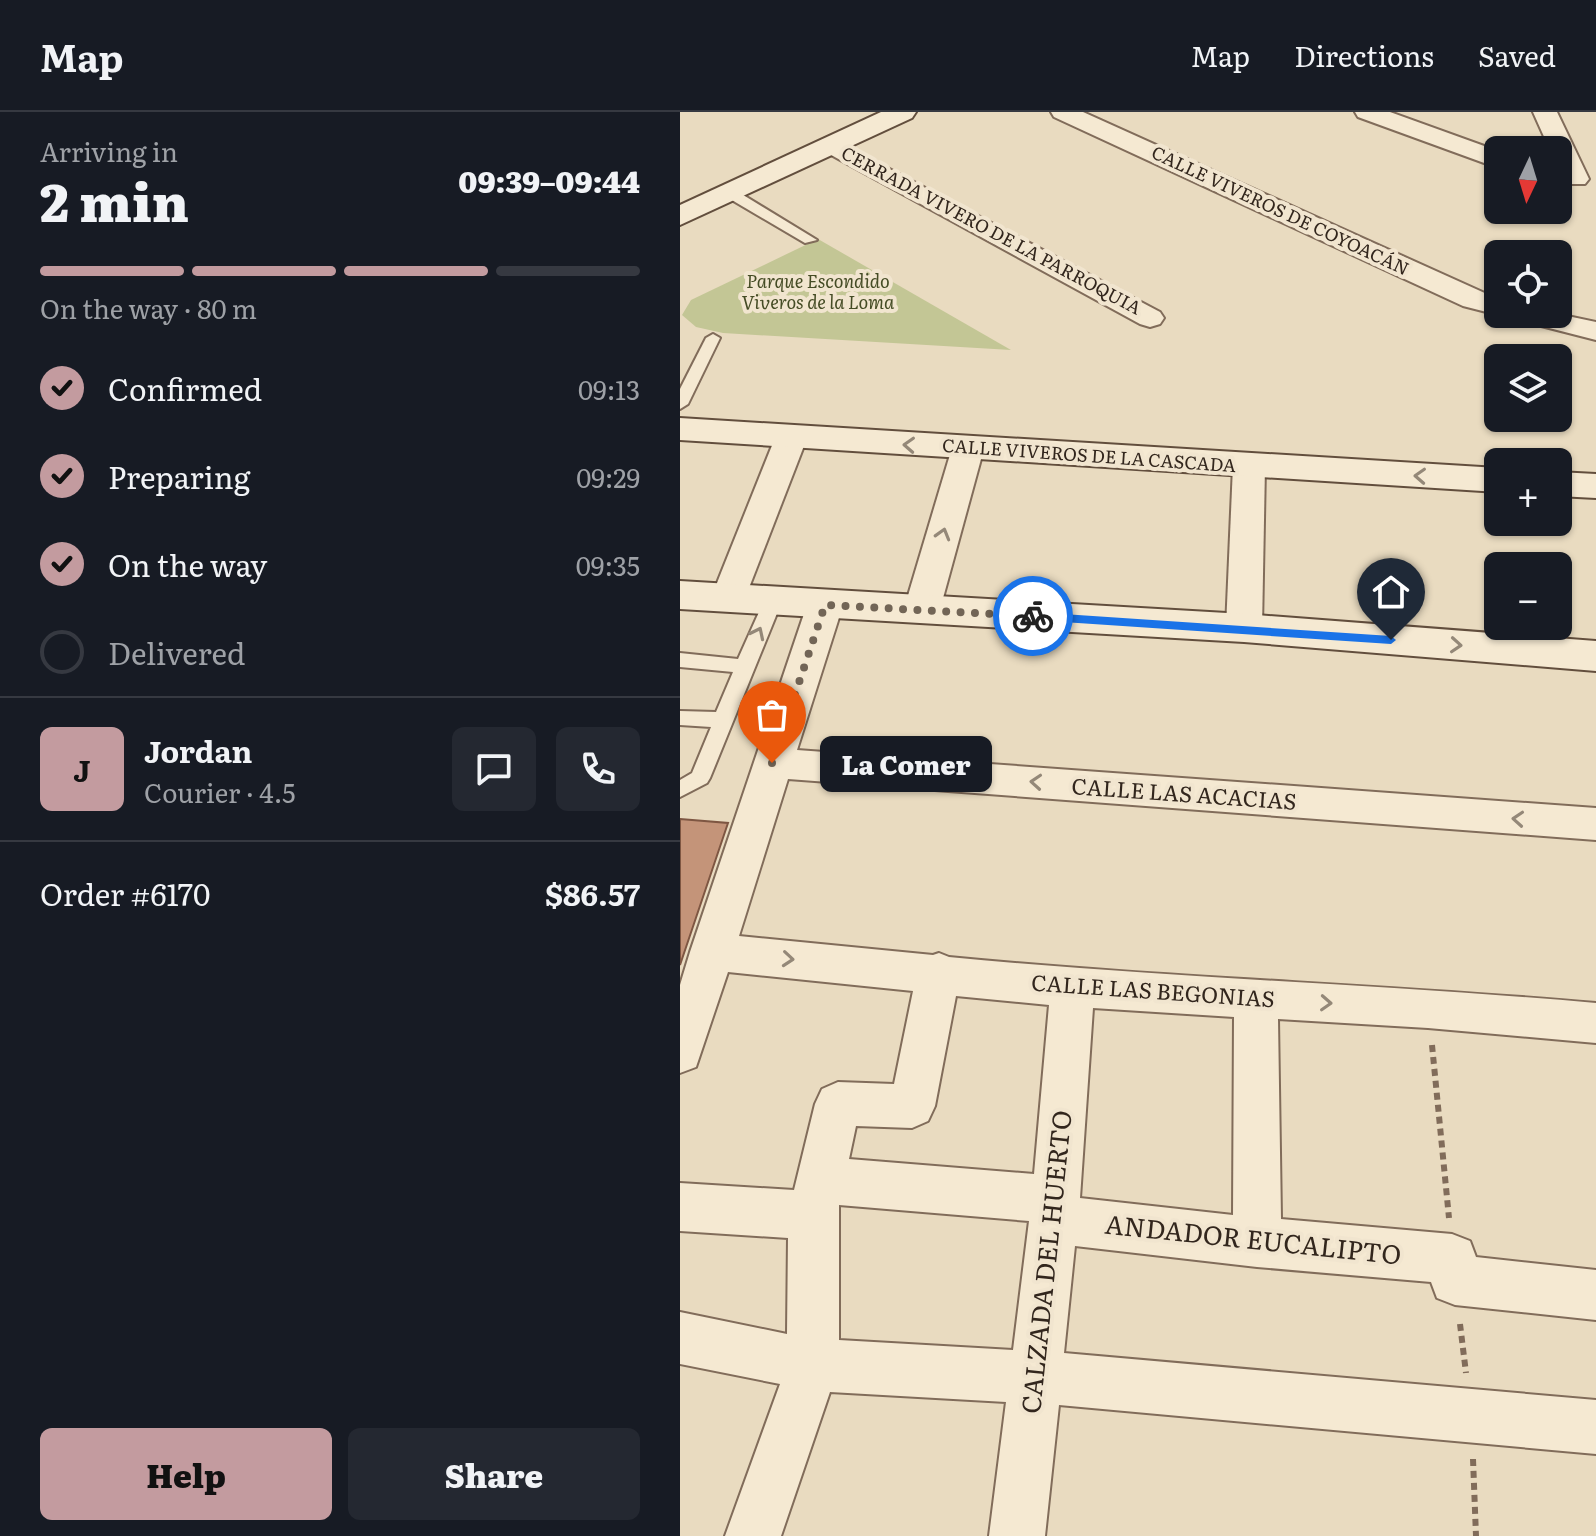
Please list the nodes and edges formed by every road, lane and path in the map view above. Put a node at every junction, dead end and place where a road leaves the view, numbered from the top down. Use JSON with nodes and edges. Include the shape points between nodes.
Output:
{"nodes":[{"id":1,"x":903,"y":112,"type":"edge"},
{"id":2,"x":1063,"y":112,"type":"edge"},
{"id":3,"x":1367,"y":112,"type":"edge"},
{"id":4,"x":1545,"y":112,"type":"edge"},
{"id":5,"x":831,"y":145,"type":"junction"},
{"id":6,"x":1484,"y":155,"type":"edge"},
{"id":7,"x":1577,"y":178,"type":"edge"},
{"id":8,"x":730,"y":193,"type":"junction"},
{"id":9,"x":680,"y":216,"type":"edge"},
{"id":10,"x":810,"y":240,"type":"dead end"},
{"id":11,"x":1484,"y":304,"type":"edge"},
{"id":12,"x":1150,"y":318,"type":"dead end"},
{"id":13,"x":1572,"y":326,"type":"edge"},
{"id":14,"x":1596,"y":331,"type":"edge"},
{"id":15,"x":713,"y":338,"type":"dead end"},
{"id":16,"x":680,"y":404,"type":"edge"},
{"id":17,"x":680,"y":429,"type":"edge"},
{"id":18,"x":791,"y":438,"type":"junction"},
{"id":19,"x":968,"y":448,"type":"junction"},
{"id":20,"x":1249,"y":466,"type":"junction"},
{"id":21,"x":1484,"y":479,"type":"edge"},
{"id":22,"x":1572,"y":485,"type":"edge"},
{"id":23,"x":1596,"y":486,"type":"edge"},
{"id":24,"x":680,"y":595,"type":"edge"},
{"id":25,"x":728,"y":598,"type":"junction"},
{"id":26,"x":773,"y":601,"type":"junction"},
{"id":27,"x":825,"y":605,"type":"junction"},
{"id":28,"x":922,"y":609,"type":"junction"},
{"id":29,"x":1244,"y":628,"type":"junction"},
{"id":30,"x":1596,"y":656,"type":"edge"},
{"id":31,"x":680,"y":660,"type":"edge"},
{"id":32,"x":744,"y":666,"type":"junction"},
{"id":33,"x":680,"y":718,"type":"edge"},
{"id":34,"x":725,"y":720,"type":"junction"},
{"id":35,"x":772,"y":763,"type":"junction"},
{"id":36,"x":680,"y":789,"type":"edge"},
{"id":37,"x":1596,"y":824,"type":"edge"},
{"id":38,"x":711,"y":952,"type":"junction"},
{"id":39,"x":939,"y":972,"type":"junction"},
{"id":40,"x":1072,"y":988,"type":"junction"},
{"id":41,"x":1256,"y":999,"type":"junction"},
{"id":42,"x":1596,"y":1023,"type":"edge"},
{"id":43,"x":680,"y":1052,"type":"edge"},
{"id":44,"x":816,"y":1197,"type":"junction"},
{"id":45,"x":680,"y":1207,"type":"edge"},
{"id":46,"x":1055,"y":1210,"type":"junction"},
{"id":47,"x":1257,"y":1242,"type":"junction"},
{"id":48,"x":1596,"y":1295,"type":"edge"},
{"id":49,"x":680,"y":1338,"type":"edge"},
{"id":50,"x":813,"y":1365,"type":"junction"},
{"id":51,"x":1036,"y":1377,"type":"junction"},
{"id":52,"x":1596,"y":1427,"type":"edge"},
{"id":53,"x":753,"y":1536,"type":"edge"},
{"id":54,"x":1017,"y":1536,"type":"edge"}],
"edges":[{"from":1,"to":5,"type":"street"},
{"from":2,"to":11,"type":"street","name":"CALLE VIVEROS DE COYOACÁN"},
{"from":3,"to":6,"type":"street"},
{"from":4,"to":7,"type":"street"},
{"from":5,"to":8,"type":"street"},
{"from":5,"to":12,"type":"street","name":"CERRADA VIVERO DE LA PARROQUIA"},
{"from":8,"to":9,"type":"street"},
{"from":8,"to":10,"type":"lane"},
{"from":13,"to":14,"type":"street"},
{"from":15,"to":16,"type":"lane"},
{"from":17,"to":18,"type":"street","name":"CALLE VIVEROS DE LA CASCADA"},
{"from":19,"to":18,"type":"street","name":"CALLE VIVEROS DE LA CASCADA","one_way":true},
{"from":18,"to":25,"type":"street"},
{"from":19,"to":20,"type":"street","name":"CALLE VIVEROS DE LA CASCADA"},
{"from":28,"to":19,"type":"street","one_way":true},
{"from":21,"to":20,"type":"street","name":"CALLE VIVEROS DE LA CASCADA","one_way":true},
{"from":20,"to":29,"type":"street"},
{"from":22,"to":23,"type":"street"},
{"from":24,"to":25,"type":"street"},
{"from":25,"to":26,"type":"street"},
{"from":26,"to":27,"type":"street"},
{"from":32,"to":26,"type":"lane","one_way":true},
{"from":27,"to":28,"type":"street"},
{"from":27,"to":35,"type":"street"},
{"from":28,"to":29,"type":"street"},
{"from":29,"to":30,"type":"street","one_way":true},
{"from":31,"to":32,"type":"lane"},
{"from":32,"to":34,"type":"lane"},
{"from":33,"to":34,"type":"lane"},
{"from":34,"to":36,"type":"lane","via":[[700,778]]},
{"from":37,"to":35,"type":"street","name":"CALLE LAS ACACIAS","one_way":true},
{"from":35,"to":38,"type":"street"},
{"from":38,"to":39,"type":"street","name":"CALLE LAS BEGONIAS","one_way":true},
{"from":38,"to":43,"type":"street"},
{"from":39,"to":40,"type":"street","name":"CALLE LAS BEGONIAS"},
{"from":39,"to":44,"type":"street","via":[[912,1106],[838,1104]]},
{"from":40,"to":41,"type":"street","name":"CALLE LAS BEGONIAS"},
{"from":40,"to":46,"type":"street","name":"CALZADA DEL HUERTO"},
{"from":41,"to":42,"type":"street","name":"CALLE LAS BEGONIAS","one_way":true},
{"from":41,"to":47,"type":"street"},
{"from":44,"to":45,"type":"street","name":"ANDADOR EUCALIPTO"},
{"from":44,"to":46,"type":"street","name":"ANDADOR EUCALIPTO"},
{"from":44,"to":50,"type":"street"},
{"from":46,"to":47,"type":"street","name":"ANDADOR EUCALIPTO"},
{"from":46,"to":51,"type":"street","name":"CALZADA DEL HUERTO"},
{"from":47,"to":48,"type":"street","name":"ANDADOR EUCALIPTO"},
{"from":49,"to":50,"type":"street"},
{"from":50,"to":51,"type":"street"},
{"from":50,"to":53,"type":"street"},
{"from":51,"to":52,"type":"street"},
{"from":51,"to":54,"type":"street","name":"CALZADA DEL HUERTO"}]}
